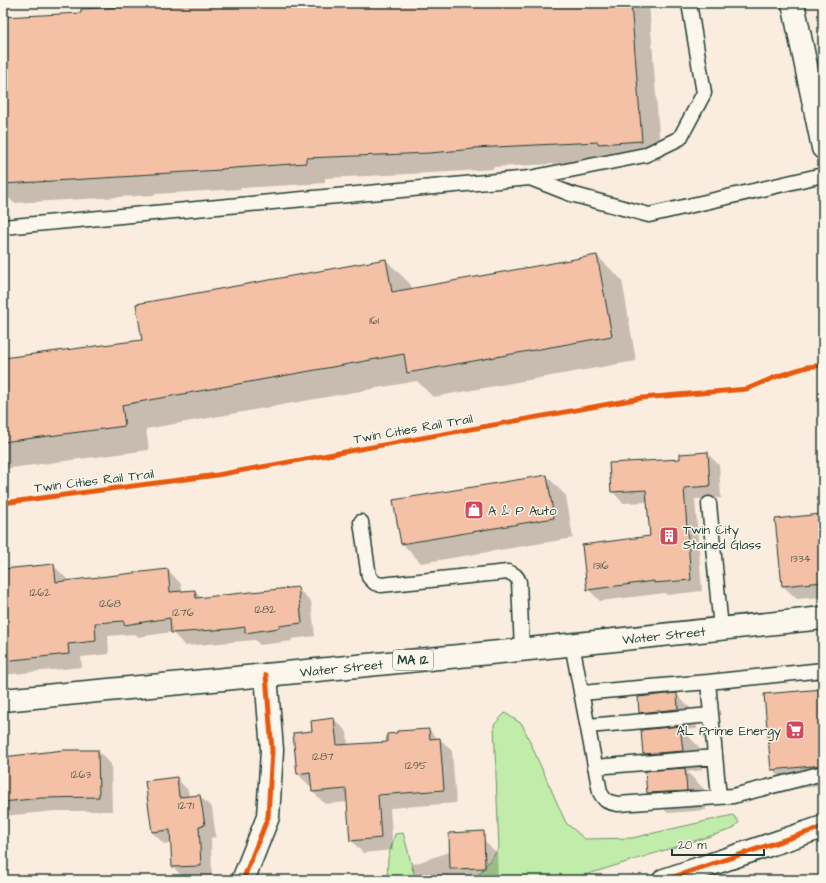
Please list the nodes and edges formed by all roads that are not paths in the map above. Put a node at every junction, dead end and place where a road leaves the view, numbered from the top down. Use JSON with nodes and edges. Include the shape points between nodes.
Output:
{"nodes":[{"id":1,"x":689,"y":3,"type":"edge"},
{"id":2,"x":794,"y":3,"type":"edge"},
{"id":3,"x":823,"y":148,"type":"edge"},
{"id":4,"x":823,"y":175,"type":"edge"},
{"id":5,"x":530,"y":178,"type":"junction"},
{"id":6,"x":3,"y":227,"type":"edge"},
{"id":7,"x":709,"y":504,"type":"dead end"},
{"id":8,"x":361,"y":522,"type":"dead end"},
{"id":9,"x":823,"y":618,"type":"edge"},
{"id":10,"x":721,"y":629,"type":"junction"},
{"id":11,"x":572,"y":644,"type":"junction"},
{"id":12,"x":522,"y":650,"type":"junction"},
{"id":13,"x":823,"y":670,"type":"edge"},
{"id":14,"x":266,"y":675,"type":"junction"},
{"id":15,"x":708,"y":682,"type":"junction"},
{"id":16,"x":581,"y":693,"type":"junction"},
{"id":17,"x":3,"y":700,"type":"edge"},
{"id":18,"x":711,"y":715,"type":"junction"},
{"id":19,"x":588,"y":726,"type":"junction"},
{"id":20,"x":715,"y":757,"type":"junction"},
{"id":21,"x":595,"y":767,"type":"junction"},
{"id":22,"x":823,"y":774,"type":"edge"},
{"id":23,"x":719,"y":797,"type":"junction"},
{"id":24,"x":823,"y":827,"type":"edge"},
{"id":25,"x":243,"y":880,"type":"edge"},
{"id":26,"x":664,"y":880,"type":"edge"}],
"edges":[{"from":1,"to":5,"type":"lane","via":[[704,93],[680,138],[645,155]]},
{"from":2,"to":3,"type":"main road"},
{"from":4,"to":5,"type":"lane","via":[[648,215],[571,194]]},
{"from":5,"to":6,"type":"lane"},
{"from":7,"to":10,"type":"lane"},
{"from":8,"to":12,"type":"lane","via":[[369,577],[375,583],[381,585],[513,573],[519,582]]},
{"from":9,"to":10,"type":"main road","name":"Water Street","number":"MA 12"},
{"from":10,"to":11,"type":"main road","name":"Water Street","number":"MA 12"},
{"from":11,"to":12,"type":"main road","name":"Water Street","number":"MA 12"},
{"from":11,"to":16,"type":"lane"},
{"from":12,"to":14,"type":"main road","name":"Water Street","number":"MA 12"},
{"from":13,"to":15,"type":"lane"},
{"from":14,"to":17,"type":"main road","name":"Water Street","number":"MA 12"},
{"from":14,"to":25,"type":"main road","via":[[272,750],[268,817]]},
{"from":15,"to":16,"type":"lane"},
{"from":15,"to":18,"type":"lane"},
{"from":16,"to":19,"type":"lane"},
{"from":18,"to":19,"type":"lane"},
{"from":18,"to":20,"type":"lane"},
{"from":19,"to":21,"type":"lane"},
{"from":20,"to":21,"type":"lane"},
{"from":20,"to":23,"type":"lane"},
{"from":21,"to":23,"type":"lane","via":[[600,792],[607,802],[618,804]]},
{"from":22,"to":23,"type":"lane","via":[[757,791]]},
{"from":24,"to":26,"type":"main road"}]}
